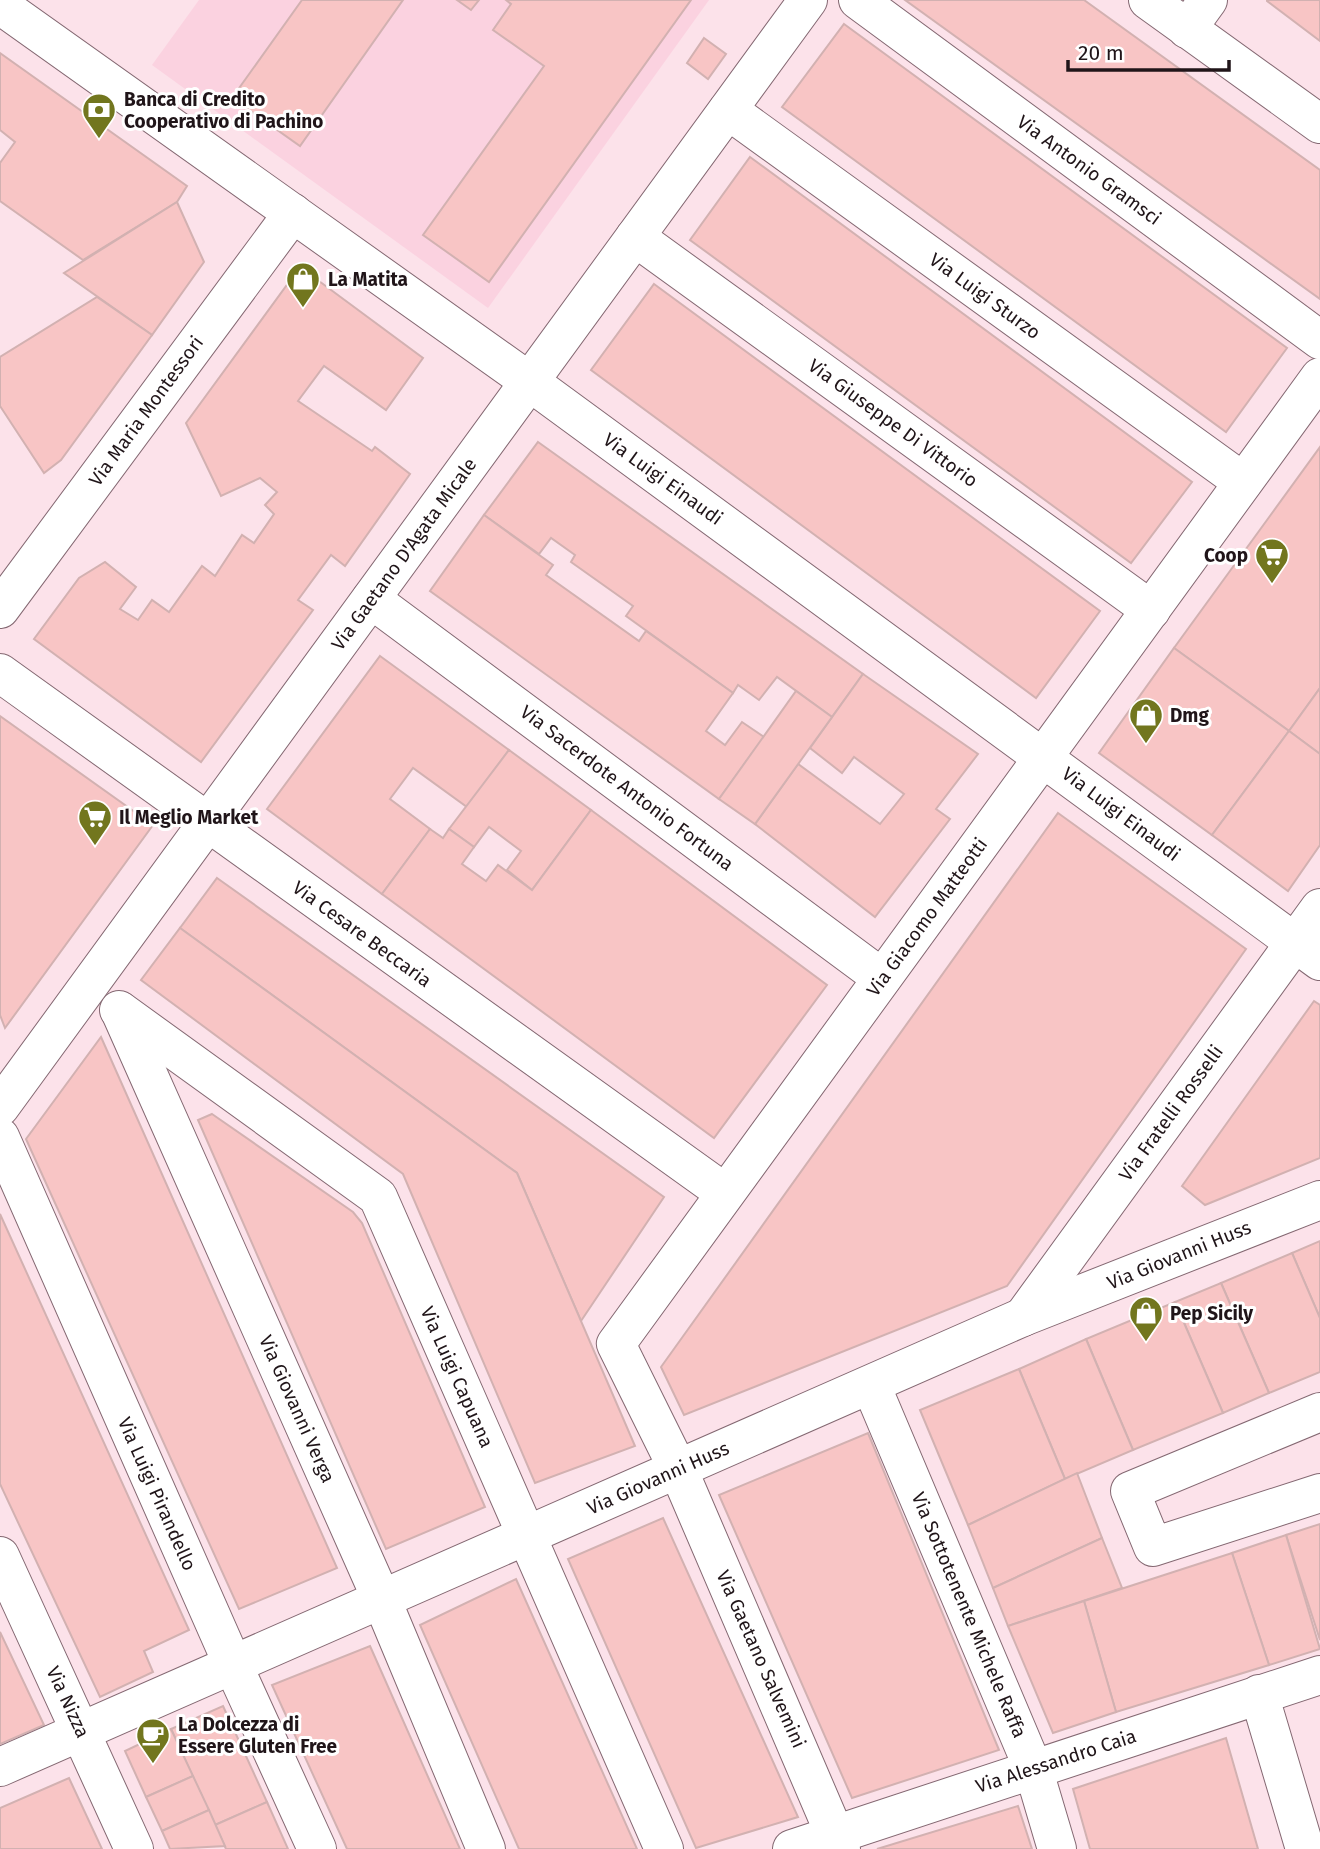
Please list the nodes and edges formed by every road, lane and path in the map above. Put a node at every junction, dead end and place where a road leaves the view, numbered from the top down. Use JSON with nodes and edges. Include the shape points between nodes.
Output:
{"nodes":[{"id":1,"x":808,"y":0,"type":"edge"},
{"id":2,"x":858,"y":0,"type":"edge"},
{"id":3,"x":1147,"y":0,"type":"edge"},
{"id":4,"x":0,"y":5,"type":"edge"},
{"id":5,"x":1198,"y":14,"type":"edge"},
{"id":6,"x":728,"y":110,"type":"junction"},
{"id":7,"x":1320,"y":124,"type":"edge"},
{"id":8,"x":293,"y":213,"type":"junction"},
{"id":9,"x":635,"y":237,"type":"junction"},
{"id":10,"x":1320,"y":340,"type":"edge"},
{"id":11,"x":1320,"y":377,"type":"edge"},
{"id":12,"x":530,"y":382,"type":"junction"},
{"id":13,"x":1243,"y":482,"type":"junction"},
{"id":14,"x":371,"y":599,"type":"junction"},
{"id":15,"x":0,"y":609,"type":"edge"},
{"id":16,"x":1150,"y":610,"type":"junction"},
{"id":17,"x":0,"y":673,"type":"edge"},
{"id":18,"x":1043,"y":756,"type":"junction"},
{"id":19,"x":207,"y":824,"type":"junction"},
{"id":20,"x":1320,"y":908,"type":"edge"},
{"id":21,"x":1308,"y":952,"type":"edge"},
{"id":22,"x":882,"y":978,"type":"junction"},
{"id":23,"x":92,"y":979,"type":"junction"},
{"id":24,"x":119,"y":1010,"type":"junction"},
{"id":25,"x":0,"y":1107,"type":"edge"},
{"id":26,"x":0,"y":1138,"type":"edge"},
{"id":27,"x":725,"y":1194,"type":"junction"},
{"id":28,"x":1320,"y":1199,"type":"edge"},
{"id":29,"x":1023,"y":1318,"type":"junction"},
{"id":30,"x":872,"y":1385,"type":"junction"},
{"id":31,"x":1320,"y":1412,"type":"edge"},
{"id":32,"x":678,"y":1469,"type":"junction"},
{"id":33,"x":1320,"y":1493,"type":"edge"},
{"id":34,"x":526,"y":1536,"type":"junction"},
{"id":35,"x":0,"y":1556,"type":"edge"},
{"id":36,"x":381,"y":1598,"type":"junction"},
{"id":37,"x":9,"y":1600,"type":"edge"},
{"id":38,"x":233,"y":1665,"type":"junction"},
{"id":39,"x":1320,"y":1675,"type":"edge"},
{"id":40,"x":1259,"y":1694,"type":"junction"},
{"id":41,"x":82,"y":1731,"type":"junction"},
{"id":42,"x":0,"y":1767,"type":"edge"},
{"id":43,"x":1033,"y":1768,"type":"junction"},
{"id":44,"x":839,"y":1842,"type":"edge"},
{"id":45,"x":134,"y":1849,"type":"edge"},
{"id":46,"x":317,"y":1849,"type":"edge"},
{"id":47,"x":486,"y":1849,"type":"edge"},
{"id":48,"x":664,"y":1849,"type":"edge"},
{"id":49,"x":792,"y":1849,"type":"edge"},
{"id":50,"x":1057,"y":1849,"type":"edge"},
{"id":51,"x":1305,"y":1849,"type":"edge"}],
"edges":[{"from":1,"to":6,"type":"street","name":"Via Gaetano D'Agata Micale"},
{"from":2,"to":10,"type":"street","name":"Via Antonio Gramsci"},
{"from":3,"to":5,"type":"street"},
{"from":4,"to":8,"type":"street","name":"Via Luigi Einaudi"},
{"from":5,"to":7,"type":"street"},
{"from":6,"to":9,"type":"street","name":"Via Gaetano D'Agata Micale"},
{"from":6,"to":13,"type":"street","name":"Via Luigi Sturzo"},
{"from":8,"to":12,"type":"street","name":"Via Luigi Einaudi"},
{"from":8,"to":15,"type":"street","name":"Via Maria Montessori"},
{"from":9,"to":12,"type":"street","name":"Via Gaetano D'Agata Micale"},
{"from":9,"to":16,"type":"street","name":"Via Giuseppe Di Vittorio"},
{"from":11,"to":13,"type":"street","name":"Via Giacomo Matteotti"},
{"from":12,"to":14,"type":"street","name":"Via Gaetano D'Agata Micale"},
{"from":12,"to":18,"type":"street","name":"Via Luigi Einaudi"},
{"from":13,"to":16,"type":"street","name":"Via Giacomo Matteotti"},
{"from":14,"to":19,"type":"street","name":"Via Gaetano D'Agata Micale"},
{"from":14,"to":22,"type":"street","name":"Via Sacerdote Antonio Fortuna"},
{"from":16,"to":18,"type":"street","name":"Via Giacomo Matteotti"},
{"from":17,"to":19,"type":"street","name":"Via Cesare Beccaria"},
{"from":18,"to":21,"type":"street","name":"Via Luigi Einaudi"},
{"from":18,"to":22,"type":"street","name":"Via Giacomo Matteotti"},
{"from":19,"to":23,"type":"street","name":"Via Gaetano D'Agata Micale"},
{"from":19,"to":27,"type":"street","name":"Via Cesare Beccaria"},
{"from":20,"to":21,"type":"street","name":"Via Fratelli Rosselli"},
{"from":21,"to":29,"type":"street","name":"Via Fratelli Rosselli"},
{"from":22,"to":27,"type":"street","name":"Via Giacomo Matteotti"},
{"from":23,"to":24,"type":"street","name":"Via Giovanni Verga"},
{"from":23,"to":25,"type":"street","name":"Via Gaetano D'Agata Micale"},
{"from":24,"to":34,"type":"street","name":"Via Luigi Capuana","via":[[378,1197]]},
{"from":24,"to":36,"type":"street","name":"Via Giovanni Verga"},
{"from":26,"to":38,"type":"street","name":"Via Luigi Pirandello"},
{"from":27,"to":32,"type":"street","name":"Via Giacomo Matteotti","via":[[616,1344]]},
{"from":28,"to":29,"type":"street","name":"Via Giovanni Huss"},
{"from":29,"to":30,"type":"street","name":"Via Giovanni Huss"},
{"from":30,"to":32,"type":"street","name":"Via Giovanni Huss"},
{"from":30,"to":43,"type":"street","name":"Via Sottotenente Michele Raffa"},
{"from":31,"to":33,"type":"street","via":[[1130,1491],[1153,1547]]},
{"from":32,"to":34,"type":"street","name":"Via Giovanni Huss"},
{"from":32,"to":44,"type":"street","name":"Via Gaetano Salvemini"},
{"from":34,"to":36,"type":"street","name":"Via Giovanni Huss"},
{"from":34,"to":48,"type":"street","name":"Via Luigi Capuana"},
{"from":35,"to":37,"type":"street","name":"Via Nizza"},
{"from":36,"to":38,"type":"street","name":"Via Giovanni Huss"},
{"from":36,"to":47,"type":"street","name":"Via Giovanni Verga"},
{"from":37,"to":41,"type":"street","name":"Via Nizza"},
{"from":38,"to":41,"type":"street","name":"Via Giovanni Huss"},
{"from":38,"to":46,"type":"street","name":"Via Luigi Pirandello"},
{"from":39,"to":40,"type":"street","name":"Via Alessandro Caia"},
{"from":40,"to":43,"type":"street","name":"Via Alessandro Caia"},
{"from":40,"to":51,"type":"street"},
{"from":41,"to":42,"type":"street","name":"Via Giovanni Huss"},
{"from":41,"to":45,"type":"street","name":"Via Nizza"},
{"from":43,"to":44,"type":"street","name":"Via Alessandro Caia"},
{"from":43,"to":50,"type":"street","name":"Via Sottotenente Michele Raffa"},
{"from":44,"to":49,"type":"street","name":"Via Alessandro Caia"}]}
